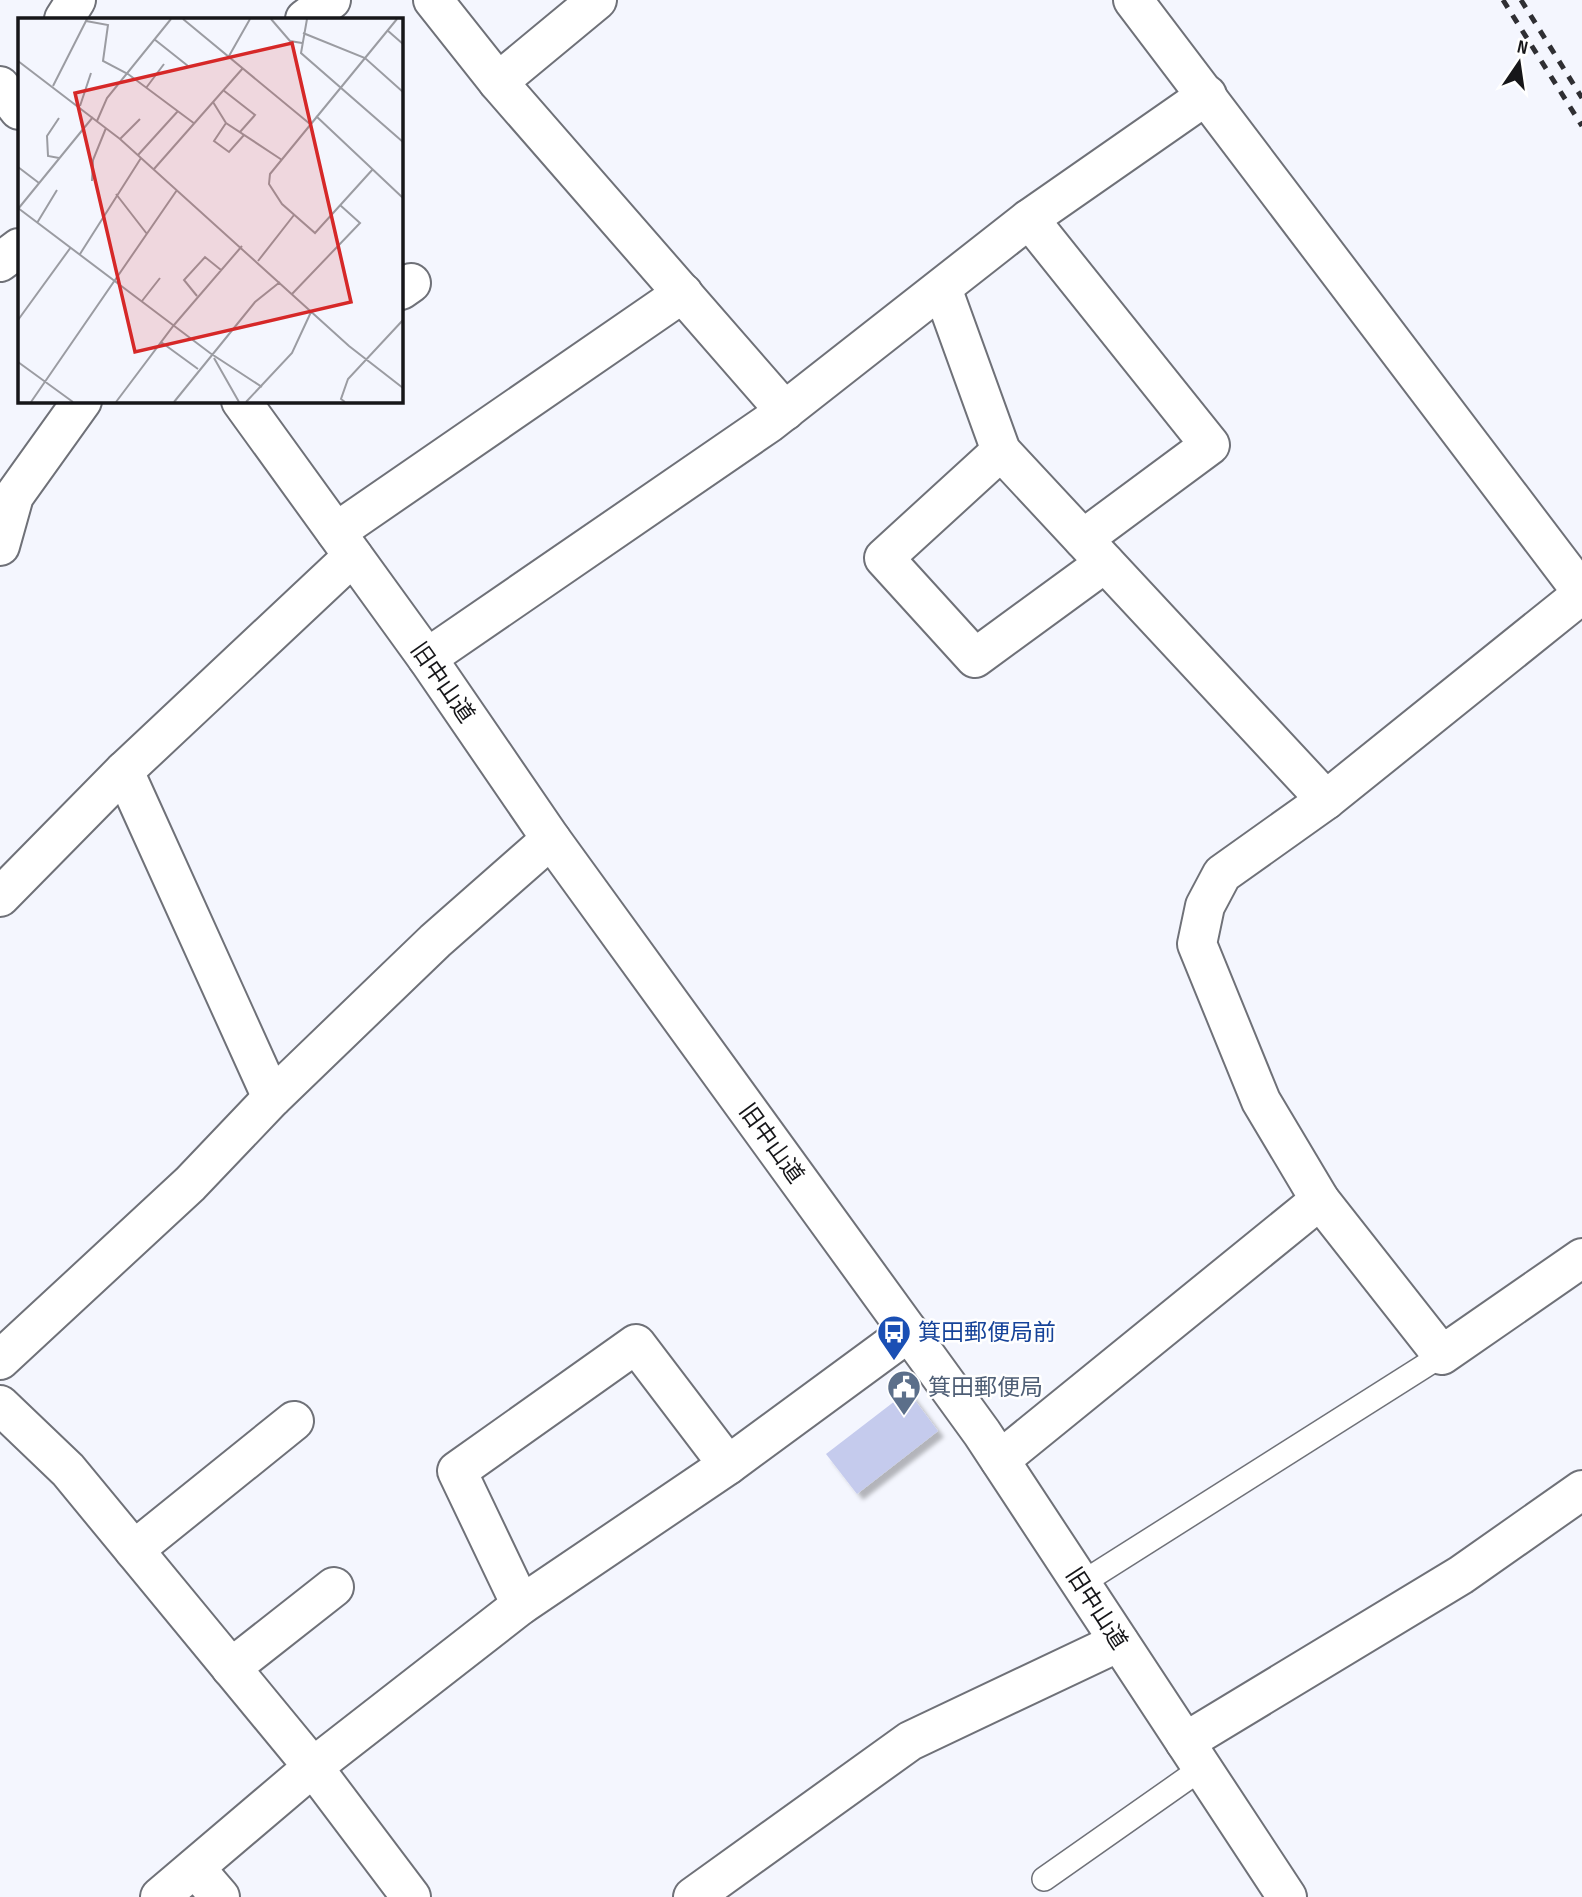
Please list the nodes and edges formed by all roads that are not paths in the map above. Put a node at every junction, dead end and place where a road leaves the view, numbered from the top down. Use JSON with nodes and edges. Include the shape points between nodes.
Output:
{"nodes":[{"id":1,"x":76,"y":0,"type":"edge"},
{"id":2,"x":331,"y":0,"type":"edge"},
{"id":3,"x":433,"y":0,"type":"edge"},
{"id":4,"x":597,"y":0,"type":"edge"},
{"id":5,"x":1133,"y":0,"type":"edge"},
{"id":6,"x":65,"y":18,"type":"edge"},
{"id":7,"x":306,"y":18,"type":"edge"},
{"id":8,"x":498,"y":82,"type":"junction"},
{"id":9,"x":1207,"y":95,"type":"junction"},
{"id":10,"x":1029,"y":219,"type":"junction"},
{"id":11,"x":18,"y":249,"type":"edge"},
{"id":12,"x":0,"y":262,"type":"edge"},
{"id":13,"x":942,"y":288,"type":"junction"},
{"id":14,"x":683,"y":293,"type":"junction"},
{"id":15,"x":81,"y":402,"type":"edge"},
{"id":16,"x":242,"y":402,"type":"edge"},
{"id":17,"x":785,"y":411,"type":"junction"},
{"id":18,"x":1001,"y":451,"type":"junction"},
{"id":19,"x":344,"y":544,"type":"junction"},
{"id":20,"x":0,"y":546,"type":"edge"},
{"id":21,"x":1094,"y":551,"type":"junction"},
{"id":22,"x":1582,"y":593,"type":"edge"},
{"id":23,"x":427,"y":658,"type":"junction"},
{"id":24,"x":124,"y":771,"type":"junction"},
{"id":25,"x":1326,"y":800,"type":"junction"},
{"id":26,"x":551,"y":839,"type":"junction"},
{"id":27,"x":0,"y":897,"type":"edge"},
{"id":28,"x":272,"y":1098,"type":"junction"},
{"id":29,"x":1320,"y":1200,"type":"junction"},
{"id":30,"x":1582,"y":1258,"type":"edge"},
{"id":31,"x":909,"y":1332,"type":"junction"},
{"id":32,"x":1442,"y":1355,"type":"junction"},
{"id":33,"x":0,"y":1360,"type":"edge"},
{"id":34,"x":0,"y":1405,"type":"edge"},
{"id":35,"x":294,"y":1421,"type":"dead end"},
{"id":36,"x":1000,"y":1460,"type":"junction"},
{"id":37,"x":728,"y":1465,"type":"junction"},
{"id":38,"x":1582,"y":1490,"type":"edge"},
{"id":39,"x":134,"y":1550,"type":"junction"},
{"id":40,"x":1082,"y":1583,"type":"junction"},
{"id":41,"x":334,"y":1587,"type":"dead end"},
{"id":42,"x":521,"y":1605,"type":"junction"},
{"id":43,"x":1119,"y":1642,"type":"junction"},
{"id":44,"x":231,"y":1668,"type":"junction"},
{"id":45,"x":1194,"y":1755,"type":"junction"},
{"id":46,"x":313,"y":1767,"type":"junction"},
{"id":47,"x":195,"y":1868,"type":"junction"},
{"id":48,"x":1044,"y":1878,"type":"dead end"},
{"id":49,"x":160,"y":1897,"type":"edge"},
{"id":50,"x":220,"y":1897,"type":"edge"},
{"id":51,"x":411,"y":1897,"type":"edge"},
{"id":52,"x":693,"y":1897,"type":"edge"},
{"id":53,"x":1287,"y":1897,"type":"edge"}],
"edges":[{"from":1,"to":6,"type":"street"},
{"from":2,"to":7,"type":"street"},
{"from":3,"to":8,"type":"street"},
{"from":4,"to":8,"type":"street"},
{"from":5,"to":9,"type":"street"},
{"from":8,"to":14,"type":"street"},
{"from":9,"to":10,"type":"street"},
{"from":9,"to":22,"type":"street"},
{"from":10,"to":13,"type":"street"},
{"from":10,"to":21,"type":"street","via":[[1210,444]]},
{"from":11,"to":12,"type":"street"},
{"from":13,"to":17,"type":"street"},
{"from":13,"to":18,"type":"street"},
{"from":14,"to":17,"type":"street"},
{"from":14,"to":19,"type":"street"},
{"from":15,"to":20,"type":"street","via":[[15,496]]},
{"from":16,"to":19,"type":"street","name":"旧中山道"},
{"from":17,"to":23,"type":"street"},
{"from":18,"to":21,"type":"street"},
{"from":18,"to":21,"type":"street","via":[[884,558],[975,658]]},
{"from":19,"to":23,"type":"street","name":"旧中山道"},
{"from":19,"to":24,"type":"street"},
{"from":21,"to":25,"type":"street"},
{"from":22,"to":25,"type":"street"},
{"from":23,"to":26,"type":"street","name":"旧中山道"},
{"from":24,"to":27,"type":"street"},
{"from":24,"to":28,"type":"street"},
{"from":25,"to":29,"type":"street","via":[[1222,874],[1205,906],[1198,944],[1261,1101]]},
{"from":26,"to":28,"type":"street","via":[[435,941]]},
{"from":26,"to":31,"type":"street","name":"旧中山道"},
{"from":28,"to":33,"type":"street","via":[[190,1184]]},
{"from":29,"to":32,"type":"street"},
{"from":29,"to":36,"type":"street"},
{"from":30,"to":32,"type":"street"},
{"from":31,"to":36,"type":"street","name":"旧中山道"},
{"from":31,"to":37,"type":"street"},
{"from":32,"to":40,"type":"lane"},
{"from":34,"to":39,"type":"street","via":[[68,1470]]},
{"from":35,"to":39,"type":"street"},
{"from":36,"to":40,"type":"street","name":"旧中山道"},
{"from":37,"to":42,"type":"street"},
{"from":37,"to":42,"type":"street","via":[[636,1344],[457,1471]]},
{"from":38,"to":45,"type":"street"},
{"from":39,"to":44,"type":"street"},
{"from":40,"to":43,"type":"street","name":"旧中山道"},
{"from":41,"to":44,"type":"street"},
{"from":42,"to":46,"type":"street"},
{"from":43,"to":45,"type":"street","name":"旧中山道"},
{"from":43,"to":52,"type":"street","via":[[910,1741]]},
{"from":44,"to":46,"type":"street"},
{"from":45,"to":48,"type":"lane"},
{"from":45,"to":53,"type":"street","name":"旧中山道"},
{"from":46,"to":47,"type":"street"},
{"from":46,"to":51,"type":"street"},
{"from":47,"to":49,"type":"street"},
{"from":47,"to":50,"type":"street"}]}
